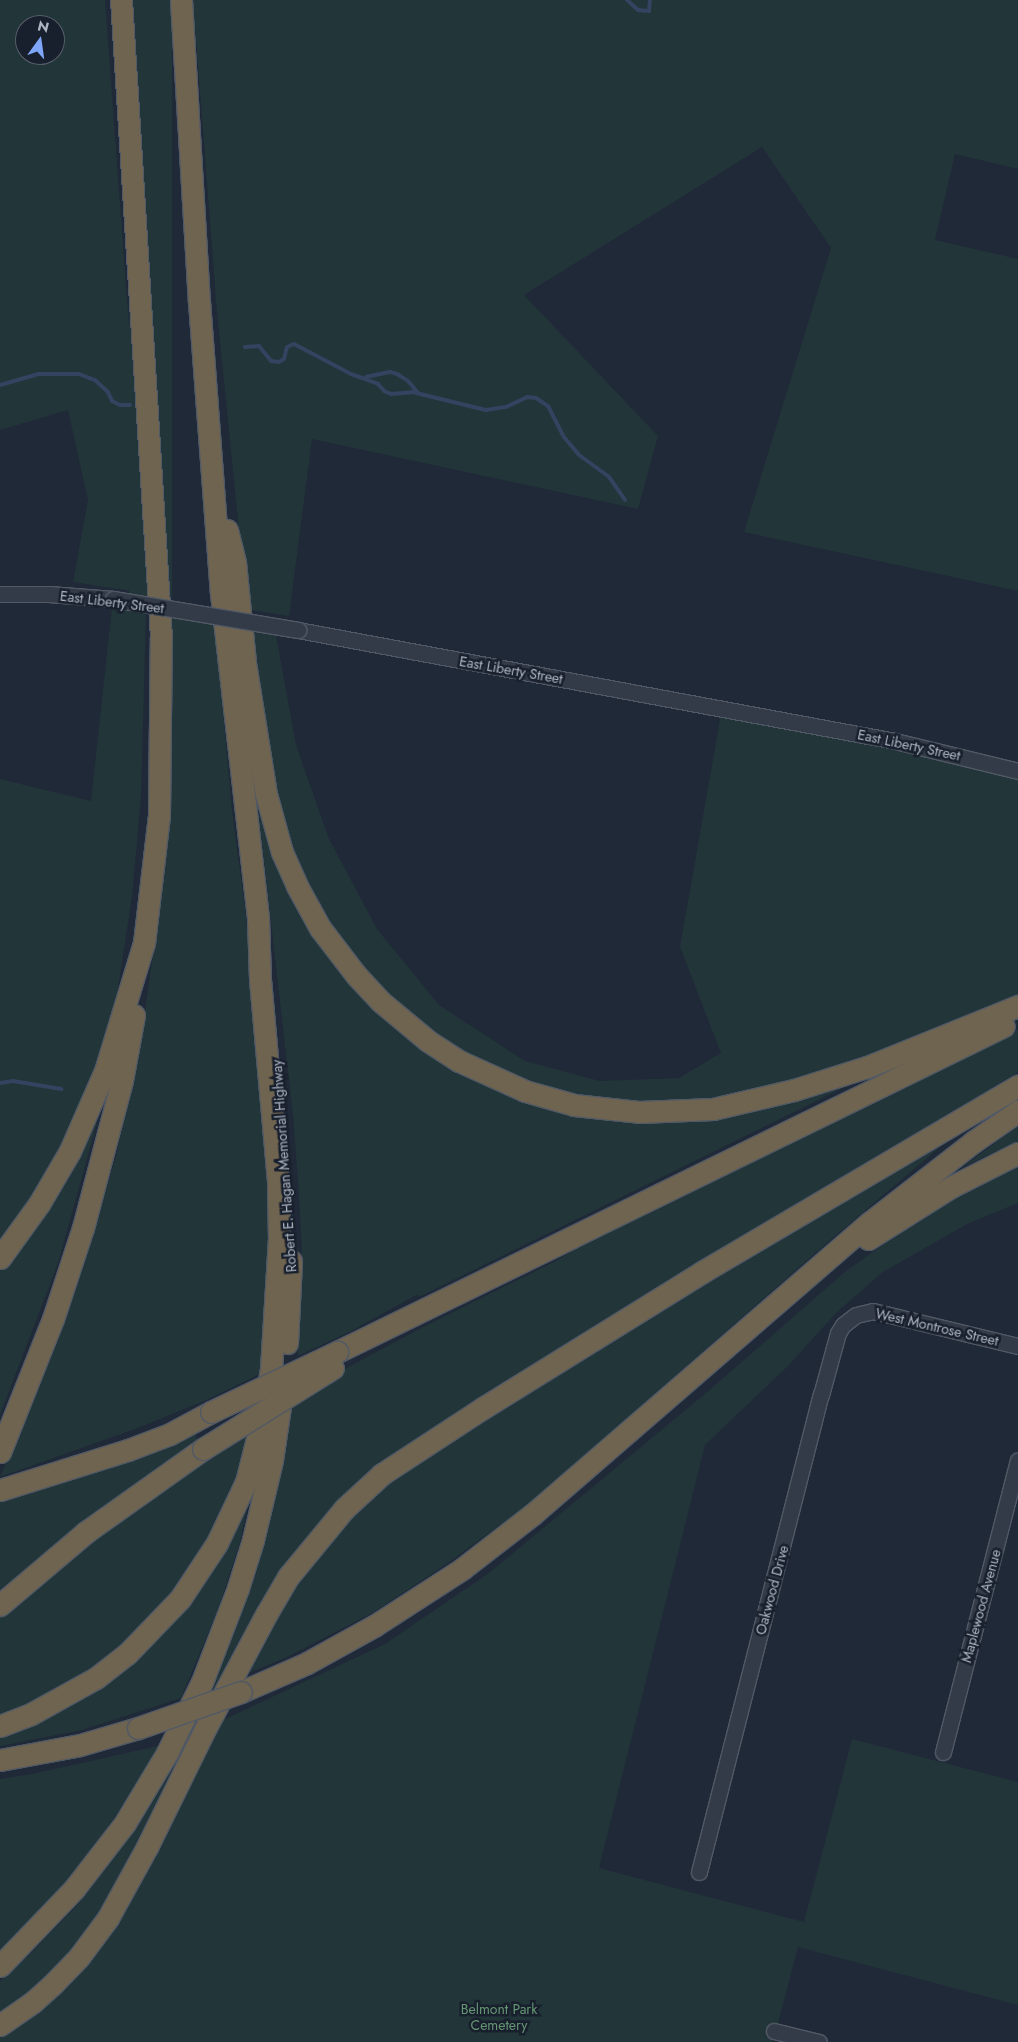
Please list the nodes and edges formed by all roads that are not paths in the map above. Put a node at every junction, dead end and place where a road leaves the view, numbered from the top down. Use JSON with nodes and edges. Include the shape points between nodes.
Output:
{"nodes":[{"id":1,"x":121,"y":0,"type":"edge"},
{"id":2,"x":181,"y":0,"type":"edge"},
{"id":3,"x":211,"y":468,"type":"junction"},
{"id":4,"x":0,"y":594,"type":"edge"},
{"id":5,"x":1018,"y":771,"type":"edge"},
{"id":6,"x":258,"y":918,"type":"junction"},
{"id":7,"x":144,"y":943,"type":"junction"},
{"id":8,"x":1018,"y":1006,"type":"edge"},
{"id":9,"x":1018,"y":1019,"type":"edge"},
{"id":10,"x":1018,"y":1086,"type":"edge"},
{"id":11,"x":1018,"y":1111,"type":"edge"},
{"id":12,"x":1018,"y":1153,"type":"edge"},
{"id":13,"x":0,"y":1258,"type":"edge"},
{"id":14,"x":856,"y":1314,"type":"joint"},
{"id":15,"x":1018,"y":1346,"type":"edge"},
{"id":16,"x":335,"y":1360,"type":"junction"},
{"id":17,"x":682,"y":1385,"type":"junction"},
{"id":18,"x":2,"y":1447,"type":"edge"},
{"id":19,"x":1018,"y":1460,"type":"edge"},
{"id":20,"x":0,"y":1490,"type":"edge"},
{"id":21,"x":0,"y":1605,"type":"edge"},
{"id":22,"x":0,"y":1726,"type":"edge"},
{"id":23,"x":135,"y":1734,"type":"junction"},
{"id":24,"x":943,"y":1752,"type":"dead end"},
{"id":25,"x":0,"y":1760,"type":"edge"},
{"id":26,"x":0,"y":1770,"type":"edge"},
{"id":27,"x":699,"y":1872,"type":"dead end"},
{"id":28,"x":0,"y":1966,"type":"edge"},
{"id":29,"x":0,"y":2025,"type":"edge"},
{"id":30,"x":774,"y":2031,"type":"dead end"},
{"id":31,"x":819,"y":2042,"type":"edge"}],
"edges":[{"from":1,"to":7,"type":"highway","via":[[161,646],[159,815]]},
{"from":2,"to":3,"type":"highway"},
{"from":3,"to":6,"type":"highway","via":[[221,594]]},
{"from":3,"to":8,"type":"highway","via":[[235,562],[245,663],[263,775],[282,852],[296,886],[341,957],[380,1002],[428,1041],[459,1061],[525,1091],[592,1107],[667,1112],[713,1109],[794,1090],[867,1067]]},
{"from":4,"to":5,"type":"street","name":"East Liberty Street","bridge":true,"via":[[113,599],[298,630],[895,741]]},
{"from":6,"to":22,"type":"highway","via":[[260,979],[278,1181],[279,1239],[271,1369],[246,1482],[203,1567],[180,1598],[127,1654],[96,1678],[39,1710]]},
{"from":6,"to":28,"type":"highway","name":"Robert E. Hagan Memorial Highway","via":[[270,976],[287,1162],[291,1264],[284,1371],[264,1499],[238,1588],[202,1682],[167,1753],[100,1857],[45,1921]]},
{"from":7,"to":13,"type":"highway","via":[[105,1071],[70,1152],[40,1204]]},
{"from":7,"to":18,"type":"highway","via":[[122,1080],[94,1191],[53,1319]]},
{"from":9,"to":16,"type":"highway","via":[[510,1268]]},
{"from":10,"to":29,"type":"highway","via":[[702,1272],[459,1423],[382,1474],[344,1509],[288,1577],[266,1613],[144,1854],[108,1918],[79,1957],[52,1985]]},
{"from":11,"to":17,"type":"highway","via":[[869,1223]]},
{"from":12,"to":17,"type":"highway","via":[[951,1187],[860,1244],[717,1370]]},
{"from":14,"to":15,"type":"street","name":"West Montrose Street","via":[[882,1312]]},
{"from":14,"to":27,"type":"street","name":"Oakwood Drive","via":[[843,1325],[835,1342]]},
{"from":16,"to":20,"type":"highway","bridge":true,"via":[[211,1412],[170,1434]]},
{"from":16,"to":21,"type":"highway","bridge":true,"via":[[86,1532]]},
{"from":17,"to":23,"type":"highway","bridge":true,"via":[[533,1514],[462,1569],[374,1626],[241,1692]]},
{"from":19,"to":24,"type":"street","name":"Maplewood Avenue"},
{"from":23,"to":25,"type":"highway"},
{"from":23,"to":26,"type":"highway","via":[[86,1753]]},
{"from":30,"to":31,"type":"street"}]}
